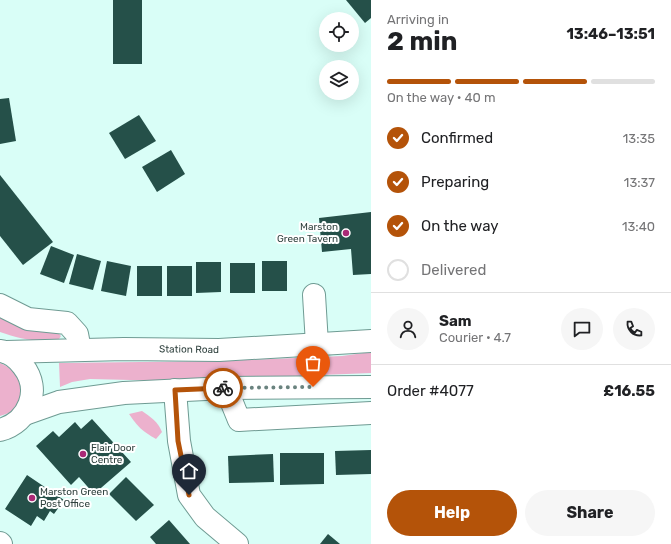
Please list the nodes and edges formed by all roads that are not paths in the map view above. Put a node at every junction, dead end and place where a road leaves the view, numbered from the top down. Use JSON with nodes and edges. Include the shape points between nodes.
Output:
{"nodes":[{"id":1,"x":314,"y":295,"type":"dead end"},
{"id":2,"x":0,"y":306,"type":"edge"},
{"id":3,"x":371,"y":341,"type":"edge"},
{"id":4,"x":317,"y":344,"type":"junction"},
{"id":5,"x":80,"y":350,"type":"junction"},
{"id":6,"x":3,"y":351,"type":"edge"},
{"id":7,"x":371,"y":387,"type":"edge"},
{"id":8,"x":226,"y":388,"type":"junction"},
{"id":9,"x":175,"y":390,"type":"junction"},
{"id":10,"x":371,"y":414,"type":"edge"},
{"id":11,"x":13,"y":422,"type":"edge"},
{"id":12,"x":0,"y":440,"type":"edge"},
{"id":13,"x":237,"y":544,"type":"edge"}],
"edges":[{"from":1,"to":4,"type":"street"},
{"from":2,"to":5,"type":"street","via":[[28,319],[66,323],[77,334]]},
{"from":3,"to":4,"type":"street","name":"Station Road"},
{"from":4,"to":5,"type":"street","name":"Station Road","via":[[220,350]]},
{"from":5,"to":6,"type":"street","name":"Station Road"},
{"from":6,"to":11,"type":"street","via":[[18,359],[30,374],[33,387],[32,397]]},
{"from":7,"to":8,"type":"street"},
{"from":8,"to":9,"type":"street"},
{"from":8,"to":10,"type":"street","via":[[239,420]]},
{"from":9,"to":11,"type":"street","via":[[124,393],[59,402]]},
{"from":9,"to":13,"type":"street","via":[[178,441],[189,495],[205,517]]},
{"from":11,"to":12,"type":"street"}]}
